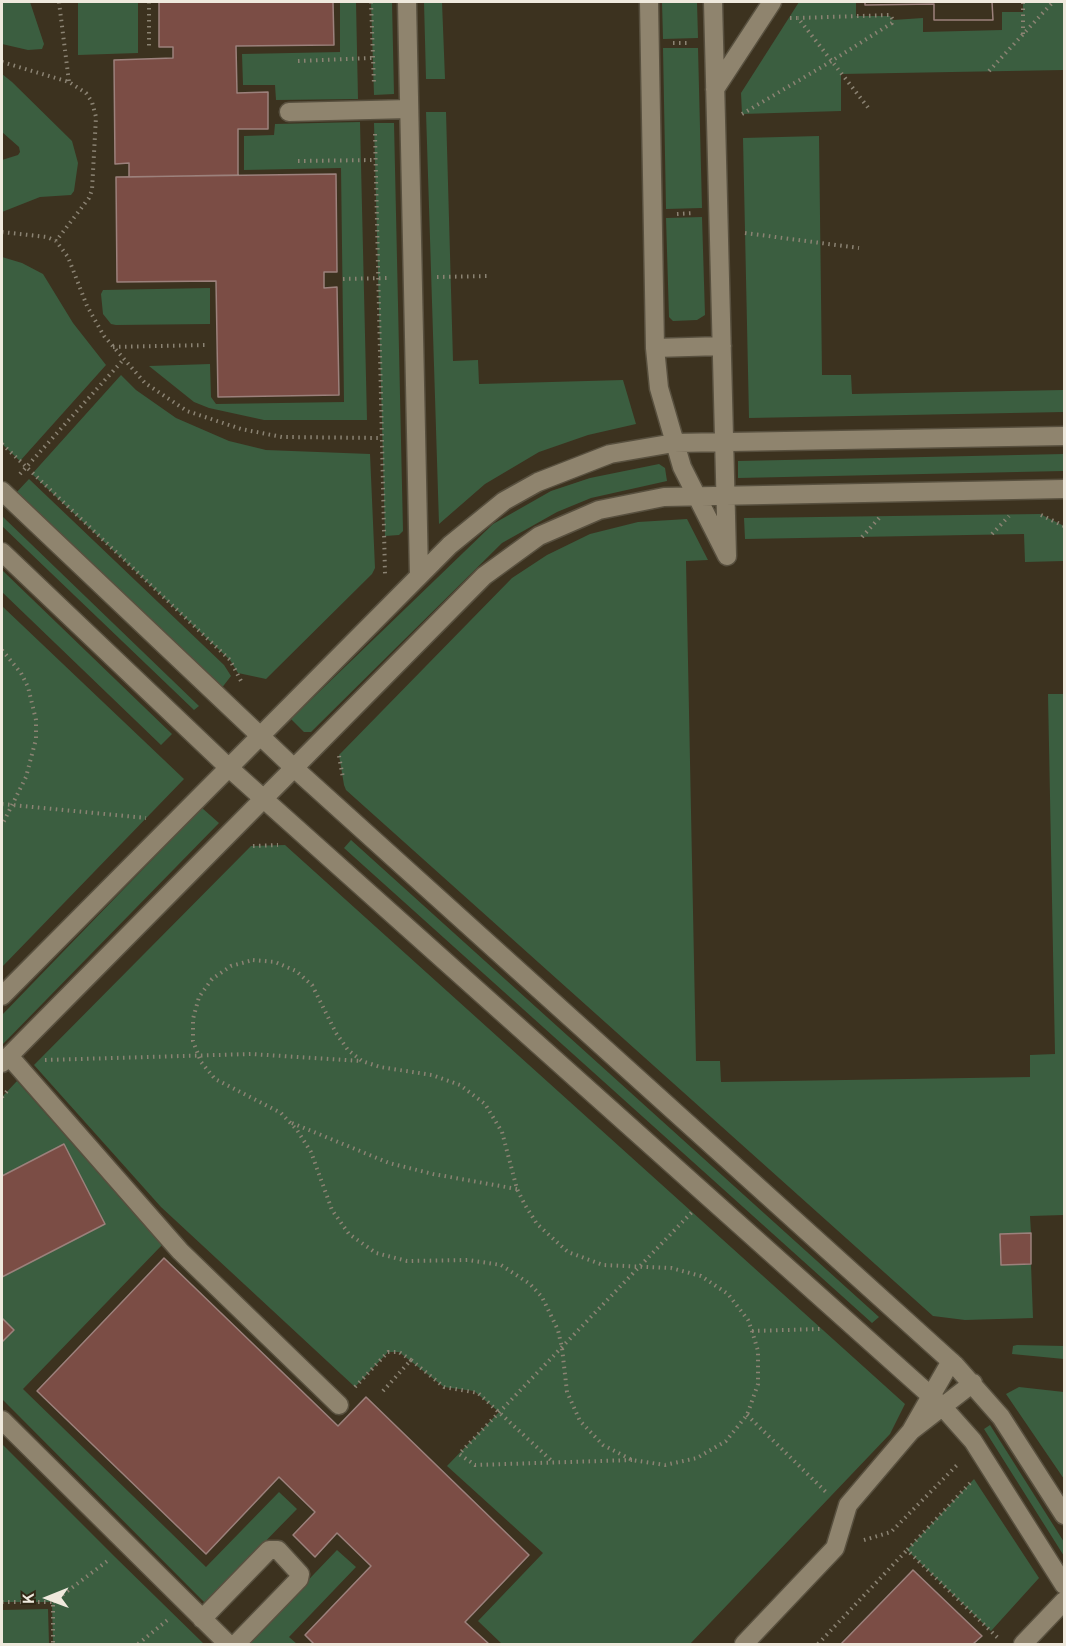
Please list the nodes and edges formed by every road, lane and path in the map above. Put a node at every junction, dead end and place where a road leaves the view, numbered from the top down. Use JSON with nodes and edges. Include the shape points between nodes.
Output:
{"nodes":[{"id":1,"x":59,"y":2,"type":"edge"},
{"id":2,"x":149,"y":2,"type":"edge"},
{"id":3,"x":371,"y":2,"type":"edge"},
{"id":4,"x":406,"y":2,"type":"edge"},
{"id":5,"x":649,"y":2,"type":"edge"},
{"id":6,"x":713,"y":2,"type":"edge"},
{"id":7,"x":772,"y":2,"type":"edge"},
{"id":8,"x":1023,"y":2,"type":"edge"},
{"id":9,"x":1053,"y":2,"type":"edge"},
{"id":10,"x":798,"y":18,"type":"junction"},
{"id":11,"x":783,"y":27,"type":"dead end"},
{"id":12,"x":1023,"y":34,"type":"junction"},
{"id":13,"x":714,"y":42,"type":"junction"},
{"id":14,"x":650,"y":44,"type":"junction"},
{"id":15,"x":149,"y":48,"type":"dead end"},
{"id":16,"x":373,"y":58,"type":"junction"},
{"id":17,"x":298,"y":61,"type":"dead end"},
{"id":18,"x":2,"y":62,"type":"edge"},
{"id":19,"x":830,"y":62,"type":"junction"},
{"id":20,"x":989,"y":71,"type":"dead end"},
{"id":21,"x":69,"y":82,"type":"junction"},
{"id":22,"x":715,"y":89,"type":"junction"},
{"id":23,"x":742,"y":104,"type":"dead end"},
{"id":24,"x":374,"y":110,"type":"junction"},
{"id":25,"x":409,"y":110,"type":"junction"},
{"id":26,"x":870,"y":110,"type":"dead end"},
{"id":27,"x":289,"y":112,"type":"dead end"},
{"id":28,"x":742,"y":114,"type":"junction"},
{"id":29,"x":742,"y":124,"type":"dead end"},
{"id":30,"x":375,"y":160,"type":"junction"},
{"id":31,"x":298,"y":161,"type":"dead end"},
{"id":32,"x":718,"y":212,"type":"junction"},
{"id":33,"x":652,"y":214,"type":"junction"},
{"id":34,"x":745,"y":221,"type":"dead end"},
{"id":35,"x":2,"y":232,"type":"edge"},
{"id":36,"x":745,"y":233,"type":"junction"},
{"id":37,"x":56,"y":241,"type":"junction"},
{"id":38,"x":745,"y":245,"type":"dead end"},
{"id":39,"x":859,"y":248,"type":"dead end"},
{"id":40,"x":205,"y":345,"type":"dead end"},
{"id":41,"x":722,"y":346,"type":"junction"},
{"id":42,"x":113,"y":347,"type":"junction"},
{"id":43,"x":655,"y":348,"type":"junction"},
{"id":44,"x":123,"y":360,"type":"junction"},
{"id":45,"x":1065,"y":436,"type":"edge"},
{"id":46,"x":382,"y":438,"type":"junction"},
{"id":47,"x":724,"y":442,"type":"junction"},
{"id":48,"x":674,"y":443,"type":"junction"},
{"id":49,"x":2,"y":444,"type":"edge"},
{"id":50,"x":26,"y":467,"type":"junction"},
{"id":51,"x":1065,"y":489,"type":"edge"},
{"id":52,"x":2,"y":492,"type":"edge"},
{"id":53,"x":695,"y":495,"type":"junction"},
{"id":54,"x":726,"y":495,"type":"junction"},
{"id":55,"x":1009,"y":515,"type":"dead end"},
{"id":56,"x":880,"y":516,"type":"dead end"},
{"id":57,"x":992,"y":534,"type":"dead end"},
{"id":58,"x":862,"y":537,"type":"dead end"},
{"id":59,"x":2,"y":552,"type":"edge"},
{"id":60,"x":419,"y":575,"type":"junction"},
{"id":61,"x":385,"y":577,"type":"dead end"},
{"id":62,"x":2,"y":650,"type":"edge"},
{"id":63,"x":244,"y":690,"type":"dead end"},
{"id":64,"x":259,"y":736,"type":"junction"},
{"id":65,"x":339,"y":755,"type":"dead end"},
{"id":66,"x":228,"y":767,"type":"junction"},
{"id":67,"x":293,"y":767,"type":"junction"},
{"id":68,"x":344,"y":785,"type":"dead end"},
{"id":69,"x":264,"y":798,"type":"junction"},
{"id":70,"x":2,"y":804,"type":"edge"},
{"id":71,"x":14,"y":805,"type":"junction"},
{"id":72,"x":147,"y":818,"type":"dead end"},
{"id":73,"x":2,"y":825,"type":"edge"},
{"id":74,"x":285,"y":845,"type":"dead end"},
{"id":75,"x":250,"y":846,"type":"dead end"},
{"id":76,"x":2,"y":996,"type":"edge"},
{"id":77,"x":47,"y":1052,"type":"dead end"},
{"id":78,"x":199,"y":1055,"type":"junction"},
{"id":79,"x":5,"y":1059,"type":"edge"},
{"id":80,"x":362,"y":1061,"type":"junction"},
{"id":81,"x":25,"y":1074,"type":"junction"},
{"id":82,"x":2,"y":1097,"type":"edge"},
{"id":83,"x":289,"y":1121,"type":"junction"},
{"id":84,"x":517,"y":1189,"type":"junction"},
{"id":85,"x":684,"y":1204,"type":"dead end"},
{"id":86,"x":692,"y":1211,"type":"junction"},
{"id":87,"x":701,"y":1219,"type":"dead end"},
{"id":88,"x":639,"y":1268,"type":"junction"},
{"id":89,"x":814,"y":1321,"type":"dead end"},
{"id":90,"x":752,"y":1331,"type":"junction"},
{"id":91,"x":562,"y":1348,"type":"junction"},
{"id":92,"x":411,"y":1360,"type":"junction"},
{"id":93,"x":951,"y":1361,"type":"junction"},
{"id":94,"x":973,"y":1383,"type":"junction"},
{"id":95,"x":355,"y":1387,"type":"dead end"},
{"id":96,"x":383,"y":1391,"type":"dead end"},
{"id":97,"x":935,"y":1400,"type":"junction"},
{"id":98,"x":339,"y":1405,"type":"dead end"},
{"id":99,"x":500,"y":1412,"type":"junction"},
{"id":100,"x":747,"y":1415,"type":"junction"},
{"id":101,"x":2,"y":1420,"type":"edge"},
{"id":102,"x":632,"y":1460,"type":"junction"},
{"id":103,"x":554,"y":1463,"type":"junction"},
{"id":104,"x":965,"y":1467,"type":"dead end"},
{"id":105,"x":974,"y":1479,"type":"dead end"},
{"id":106,"x":846,"y":1511,"type":"junction"},
{"id":107,"x":1065,"y":1515,"type":"edge"},
{"id":108,"x":839,"y":1542,"type":"junction"},
{"id":109,"x":908,"y":1550,"type":"junction"},
{"id":110,"x":114,"y":1556,"type":"dead end"},
{"id":111,"x":1065,"y":1585,"type":"edge"},
{"id":112,"x":1065,"y":1601,"type":"edge"},
{"id":113,"x":2,"y":1602,"type":"edge"},
{"id":114,"x":53,"y":1602,"type":"junction"},
{"id":115,"x":173,"y":1615,"type":"dead end"},
{"id":116,"x":202,"y":1619,"type":"junction"},
{"id":117,"x":53,"y":1644,"type":"edge"},
{"id":118,"x":138,"y":1644,"type":"edge"},
{"id":119,"x":228,"y":1644,"type":"edge"},
{"id":120,"x":236,"y":1644,"type":"edge"},
{"id":121,"x":744,"y":1644,"type":"edge"},
{"id":122,"x":818,"y":1644,"type":"edge"},
{"id":123,"x":1005,"y":1644,"type":"edge"},
{"id":124,"x":1023,"y":1644,"type":"edge"}],
"edges":[{"from":1,"to":21,"type":"path"},
{"from":2,"to":15,"type":"path"},
{"from":3,"to":16,"type":"path"},
{"from":4,"to":25,"type":"street"},
{"from":5,"to":14,"type":"street"},
{"from":6,"to":13,"type":"street"},
{"from":7,"to":22,"type":"street"},
{"from":8,"to":12,"type":"path"},
{"from":9,"to":12,"type":"path"},
{"from":10,"to":11,"type":"path","via":[[789,18]]},
{"from":10,"to":19,"type":"path"},
{"from":10,"to":19,"type":"path","via":[[890,15],[892,23]]},
{"from":12,"to":20,"type":"path"},
{"from":13,"to":14,"type":"path"},
{"from":13,"to":22,"type":"street"},
{"from":14,"to":33,"type":"street"},
{"from":16,"to":17,"type":"path"},
{"from":16,"to":24,"type":"path"},
{"from":18,"to":21,"type":"path"},
{"from":19,"to":26,"type":"path"},
{"from":19,"to":28,"type":"path"},
{"from":21,"to":37,"type":"path","via":[[92,102],[96,117],[94,174],[89,198]]},
{"from":22,"to":32,"type":"street"},
{"from":23,"to":28,"type":"path"},
{"from":24,"to":25,"type":"street"},
{"from":24,"to":27,"type":"street"},
{"from":24,"to":30,"type":"path"},
{"from":25,"to":60,"type":"street"},
{"from":28,"to":29,"type":"path"},
{"from":30,"to":31,"type":"path"},
{"from":30,"to":46,"type":"path"},
{"from":32,"to":33,"type":"path"},
{"from":32,"to":41,"type":"street"},
{"from":33,"to":43,"type":"street"},
{"from":34,"to":36,"type":"path"},
{"from":35,"to":37,"type":"path"},
{"from":36,"to":38,"type":"path"},
{"from":36,"to":39,"type":"path"},
{"from":37,"to":42,"type":"path","via":[[69,257],[87,306]]},
{"from":40,"to":42,"type":"path"},
{"from":41,"to":43,"type":"street"},
{"from":41,"to":47,"type":"street"},
{"from":42,"to":44,"type":"path"},
{"from":43,"to":48,"type":"street","via":[[659,388]]},
{"from":44,"to":46,"type":"path","via":[[164,398],[211,421],[282,437]]},
{"from":44,"to":50,"type":"path"},
{"from":45,"to":47,"type":"street"},
{"from":46,"to":61,"type":"path"},
{"from":47,"to":48,"type":"street"},
{"from":47,"to":54,"type":"street"},
{"from":48,"to":53,"type":"street"},
{"from":48,"to":60,"type":"street","via":[[610,454],[538,482],[484,514]]},
{"from":49,"to":50,"type":"path"},
{"from":50,"to":52,"type":"path"},
{"from":50,"to":63,"type":"path","via":[[230,660]]},
{"from":51,"to":54,"type":"street"},
{"from":52,"to":64,"type":"street"},
{"from":53,"to":54,"type":"street"},
{"from":53,"to":54,"type":"street","via":[[726,556]]},
{"from":53,"to":67,"type":"street","via":[[646,499],[599,510],[553,529],[510,554]]},
{"from":55,"to":57,"type":"path"},
{"from":56,"to":58,"type":"path"},
{"from":59,"to":66,"type":"street"},
{"from":60,"to":64,"type":"street"},
{"from":62,"to":71,"type":"path","via":[[28,687],[36,720],[33,754]]},
{"from":64,"to":66,"type":"street"},
{"from":64,"to":67,"type":"street"},
{"from":65,"to":68,"type":"path"},
{"from":66,"to":69,"type":"street"},
{"from":66,"to":76,"type":"street"},
{"from":67,"to":69,"type":"street"},
{"from":67,"to":93,"type":"street"},
{"from":69,"to":79,"type":"street"},
{"from":69,"to":97,"type":"street"},
{"from":70,"to":71,"type":"path"},
{"from":71,"to":72,"type":"path"},
{"from":71,"to":73,"type":"path"},
{"from":74,"to":75,"type":"path"},
{"from":77,"to":78,"type":"path","via":[[39,1061]]},
{"from":78,"to":80,"type":"path","via":[[287,1054]]},
{"from":78,"to":80,"type":"path","via":[[193,1041],[193,1019],[199,998],[212,979],[231,966],[253,960],[275,962],[296,971],[312,985],[336,1033]]},
{"from":78,"to":83,"type":"path","via":[[215,1079],[259,1100]]},
{"from":79,"to":81,"type":"street"},
{"from":80,"to":84,"type":"path","via":[[460,1084],[485,1104],[502,1132]]},
{"from":81,"to":82,"type":"path"},
{"from":81,"to":98,"type":"street","via":[[187,1258]]},
{"from":83,"to":84,"type":"path","via":[[390,1163]]},
{"from":83,"to":91,"type":"path","via":[[310,1152],[332,1210],[349,1234],[376,1253],[406,1261],[458,1260],[501,1265],[542,1297],[552,1314]]},
{"from":84,"to":88,"type":"path","via":[[537,1224],[568,1252],[603,1265]]},
{"from":85,"to":86,"type":"path"},
{"from":86,"to":87,"type":"path"},
{"from":86,"to":88,"type":"path"},
{"from":88,"to":90,"type":"path","via":[[671,1268],[701,1276],[728,1294]]},
{"from":88,"to":91,"type":"path"},
{"from":89,"to":90,"type":"path","via":[[822,1329]]},
{"from":90,"to":100,"type":"path","via":[[758,1351],[758,1384]]},
{"from":91,"to":99,"type":"path"},
{"from":91,"to":102,"type":"path","via":[[567,1392],[580,1421],[603,1445]]},
{"from":92,"to":95,"type":"path","via":[[399,1352],[388,1352]]},
{"from":92,"to":96,"type":"path"},
{"from":92,"to":99,"type":"path","via":[[444,1387],[474,1391]]},
{"from":93,"to":94,"type":"street"},
{"from":93,"to":97,"type":"street"},
{"from":94,"to":97,"type":"street"},
{"from":94,"to":107,"type":"street","via":[[1001,1416]]},
{"from":97,"to":106,"type":"street"},
{"from":97,"to":111,"type":"street","via":[[973,1441]]},
{"from":99,"to":103,"type":"path"},
{"from":99,"to":103,"type":"path","via":[[459,1454],[474,1465]]},
{"from":100,"to":102,"type":"path","via":[[726,1441],[697,1458],[665,1465]]},
{"from":100,"to":106,"type":"path"},
{"from":101,"to":116,"type":"street"},
{"from":102,"to":103,"type":"path"},
{"from":104,"to":108,"type":"path","via":[[960,1460],[891,1532],[876,1538]]},
{"from":105,"to":109,"type":"path"},
{"from":106,"to":108,"type":"street"},
{"from":108,"to":121,"type":"street"},
{"from":109,"to":122,"type":"path"},
{"from":109,"to":123,"type":"path"},
{"from":110,"to":114,"type":"path"},
{"from":112,"to":124,"type":"street"},
{"from":113,"to":114,"type":"path"},
{"from":114,"to":117,"type":"path"},
{"from":115,"to":118,"type":"path"},
{"from":116,"to":119,"type":"street"},
{"from":116,"to":120,"type":"street","via":[[269,1550],[278,1550],[300,1574],[299,1579]]}]}
